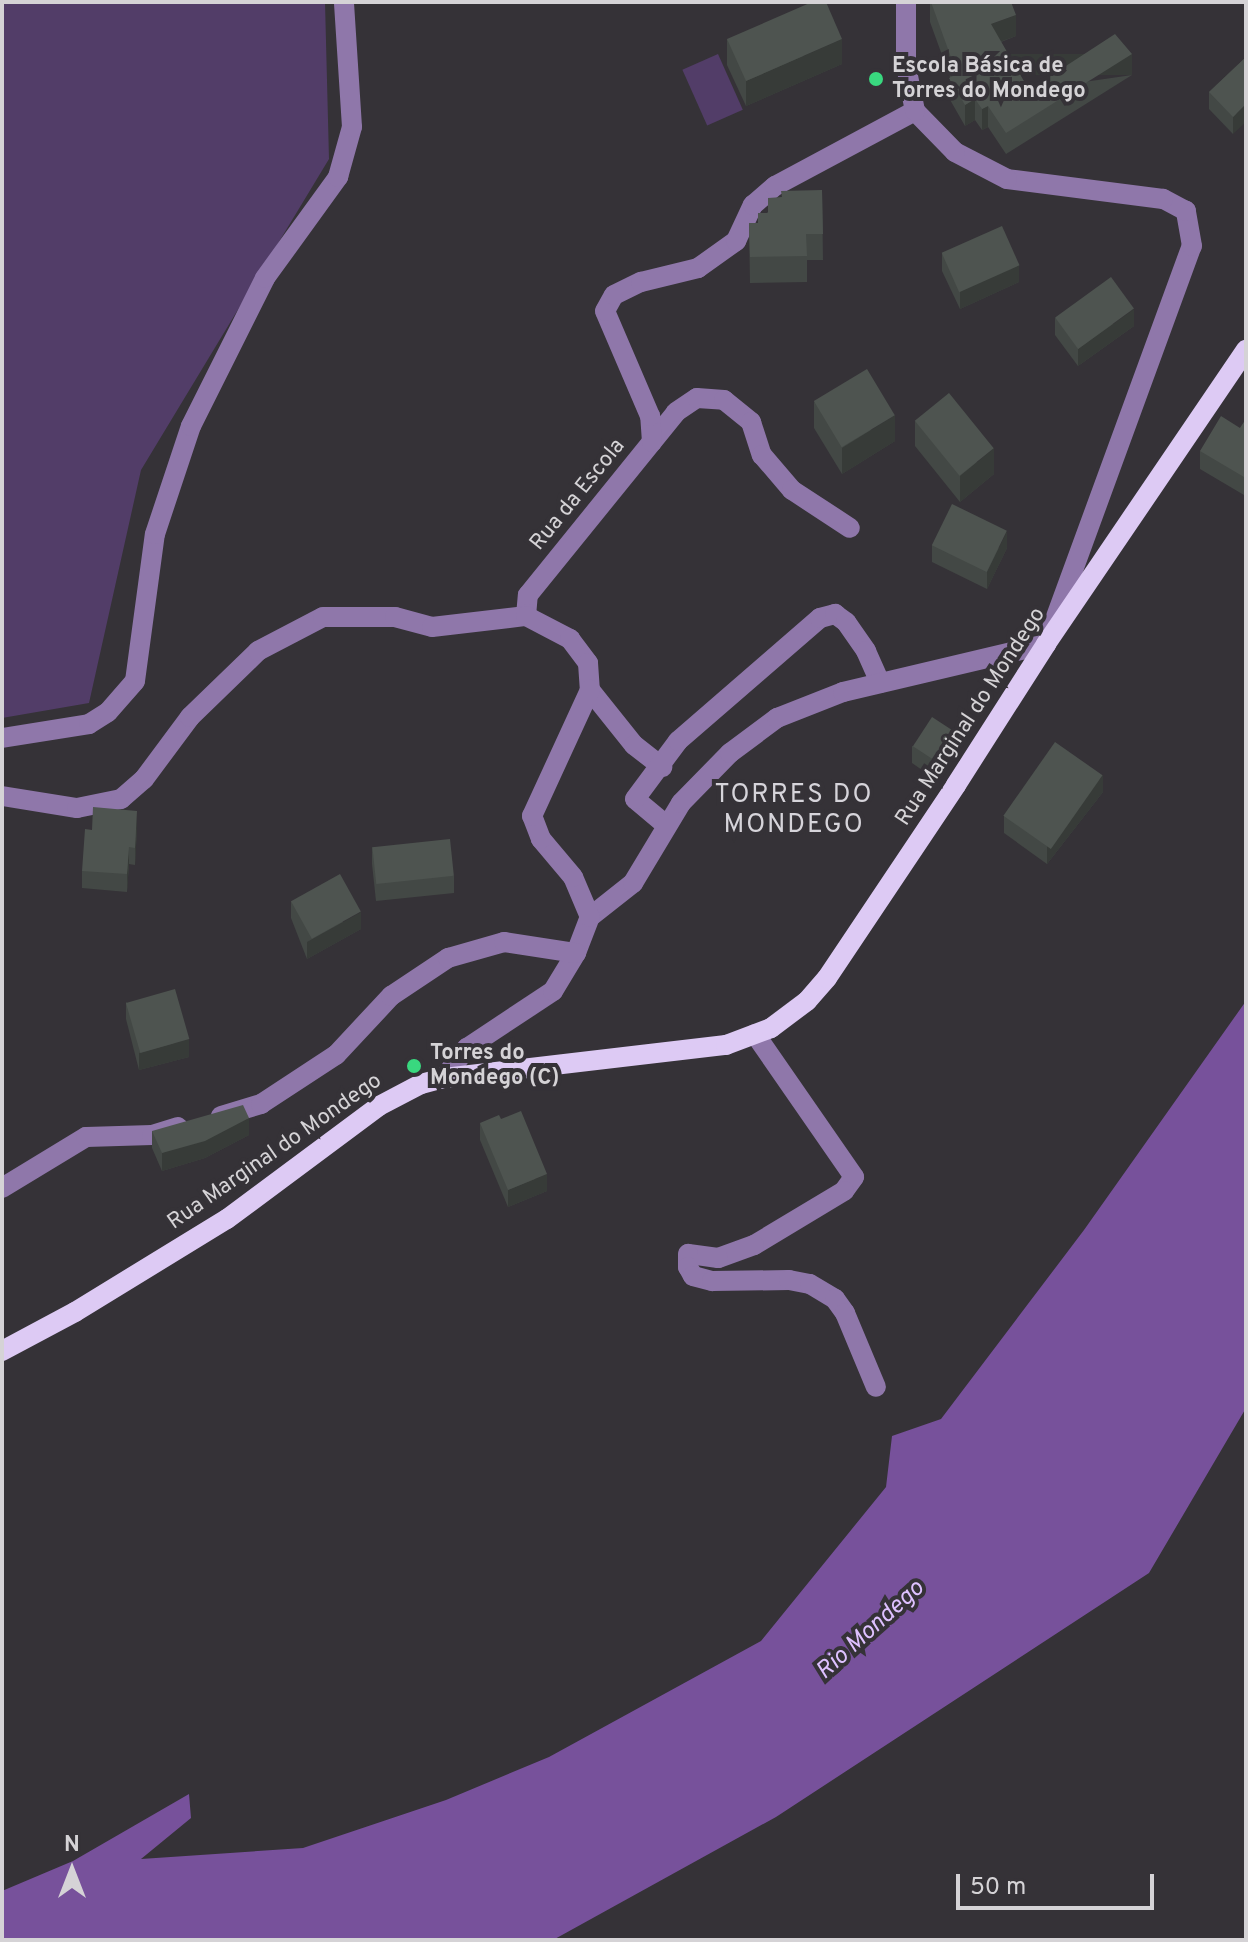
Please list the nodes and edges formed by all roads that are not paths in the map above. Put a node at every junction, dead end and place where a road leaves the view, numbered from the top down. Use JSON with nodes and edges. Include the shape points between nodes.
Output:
{"nodes":[{"id":1,"x":344,"y":2,"type":"edge"},
{"id":2,"x":906,"y":2,"type":"edge"},
{"id":3,"x":915,"y":111,"type":"junction"},
{"id":4,"x":1246,"y":350,"type":"edge"},
{"id":5,"x":652,"y":442,"type":"junction"},
{"id":6,"x":850,"y":528,"type":"dead end"},
{"id":7,"x":526,"y":616,"type":"junction"},
{"id":8,"x":1046,"y":644,"type":"junction"},
{"id":9,"x":880,"y":683,"type":"junction"},
{"id":10,"x":590,"y":690,"type":"junction"},
{"id":11,"x":2,"y":738,"type":"edge"},
{"id":12,"x":662,"y":767,"type":"junction"},
{"id":13,"x":2,"y":796,"type":"edge"},
{"id":14,"x":666,"y":825,"type":"junction"},
{"id":15,"x":590,"y":917,"type":"junction"},
{"id":16,"x":576,"y":953,"type":"junction"},
{"id":17,"x":755,"y":1034,"type":"junction"},
{"id":18,"x":444,"y":1078,"type":"junction"},
{"id":19,"x":2,"y":1188,"type":"edge"},
{"id":20,"x":2,"y":1351,"type":"edge"},
{"id":21,"x":876,"y":1387,"type":"dead end"}],
"edges":[{"from":1,"to":11,"type":"street","via":[[352,127],[338,177],[265,278],[191,426],[155,534],[135,681],[108,712],[89,724]]},
{"from":2,"to":3,"type":"street","via":[[906,66]]},
{"from":3,"to":5,"type":"street","name":"Rua da Escola","via":[[775,186],[753,205],[736,241],[698,268],[641,282],[614,295],[605,311],[650,416]]},
{"from":3,"to":8,"type":"street","via":[[955,152],[1007,179],[1163,199],[1186,211],[1192,246]]},
{"from":4,"to":8,"type":"main road","name":"Rua Marginal do Mondego"},
{"from":5,"to":6,"type":"street","via":[[676,412],[697,398],[724,400],[751,422],[762,455],[792,490]]},
{"from":5,"to":7,"type":"street","name":"Rua da Escola","via":[[528,595]]},
{"from":7,"to":10,"type":"street","via":[[570,639],[588,663]]},
{"from":7,"to":13,"type":"street","via":[[432,627],[395,617],[323,617],[258,651],[190,717],[144,779],[121,799],[77,808]]},
{"from":8,"to":9,"type":"street"},
{"from":8,"to":17,"type":"main road","name":"Rua Marginal do Mondego","via":[[827,978],[807,1001]]},
{"from":9,"to":12,"type":"street","via":[[846,622],[835,614],[824,616],[678,741]]},
{"from":9,"to":14,"type":"street","via":[[806,704],[765,725],[709,774]]},
{"from":10,"to":12,"type":"street","via":[[634,745]]},
{"from":10,"to":15,"type":"street","via":[[532,816],[541,839],[573,877]]},
{"from":12,"to":14,"type":"street","via":[[635,799]]},
{"from":14,"to":15,"type":"street","via":[[633,883]]},
{"from":15,"to":16,"type":"street"},
{"from":16,"to":18,"type":"street","via":[[553,991],[467,1048]]},
{"from":16,"to":19,"type":"street","via":[[504,942],[448,958],[391,996],[336,1055],[261,1104],[152,1135],[86,1137]]},
{"from":17,"to":18,"type":"main road","name":"Rua Marginal do Mondego","via":[[726,1045]]},
{"from":17,"to":21,"type":"street","via":[[854,1177],[844,1191],[754,1245],[718,1258],[688,1254],[688,1267],[693,1276],[712,1281],[810,1284],[835,1299]]},
{"from":18,"to":20,"type":"main road","name":"Rua Marginal do Mondego","via":[[379,1106],[227,1219]]}]}
